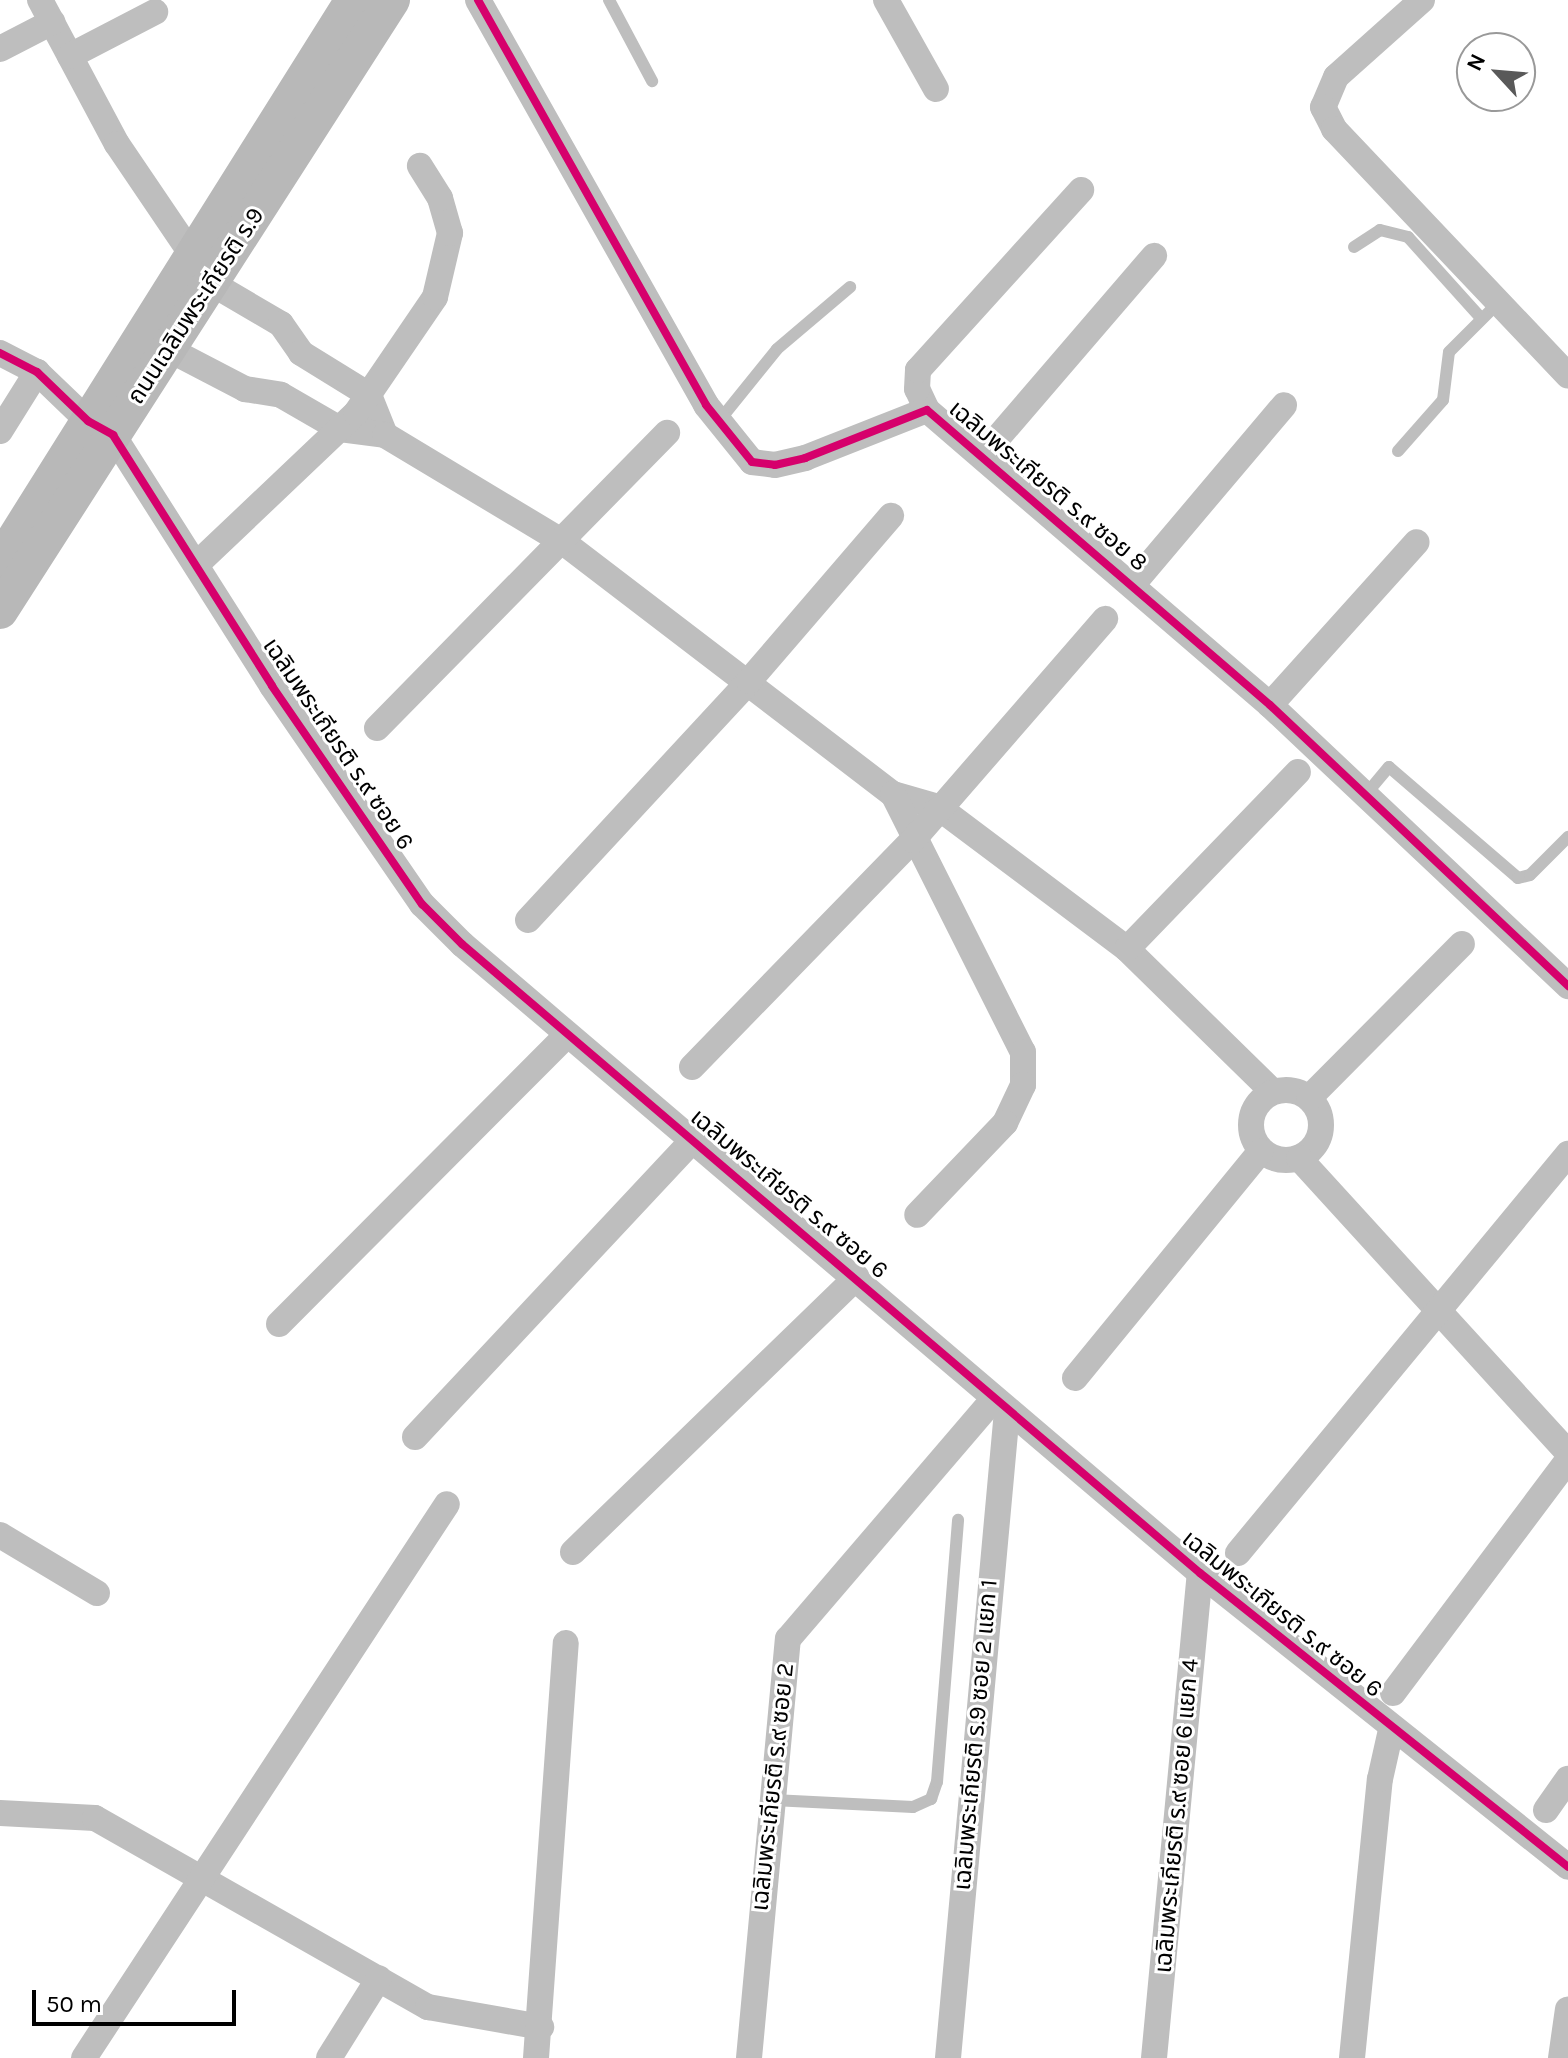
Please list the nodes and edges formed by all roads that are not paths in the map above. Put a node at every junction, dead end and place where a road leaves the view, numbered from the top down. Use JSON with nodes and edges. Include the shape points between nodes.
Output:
{"nodes":[{"id":1,"x":392,"y":0,"type":"edge"},
{"id":2,"x":478,"y":0,"type":"edge"},
{"id":3,"x":609,"y":0,"type":"edge"},
{"id":4,"x":886,"y":0,"type":"edge"},
{"id":5,"x":1422,"y":0,"type":"edge"},
{"id":6,"x":339,"y":8,"type":"edge"},
{"id":7,"x":46,"y":11,"type":"edge"},
{"id":8,"x":155,"y":12,"type":"dead end"},
{"id":9,"x":0,"y":49,"type":"edge"},
{"id":10,"x":70,"y":56,"type":"junction"},
{"id":11,"x":652,"y":81,"type":"dead end"},
{"id":12,"x":936,"y":89,"type":"dead end"},
{"id":13,"x":420,"y":166,"type":"dead end"},
{"id":14,"x":1081,"y":190,"type":"dead end"},
{"id":15,"x":1354,"y":247,"type":"dead end"},
{"id":16,"x":1154,"y":256,"type":"dead end"},
{"id":17,"x":201,"y":269,"type":"junction"},
{"id":18,"x":850,"y":287,"type":"dead end"},
{"id":19,"x":1489,"y":310,"type":"junction"},
{"id":20,"x":170,"y":350,"type":"junction"},
{"id":21,"x":0,"y":353,"type":"edge"},
{"id":22,"x":37,"y":372,"type":"junction"},
{"id":23,"x":1568,"y":376,"type":"edge"},
{"id":24,"x":369,"y":395,"type":"junction"},
{"id":25,"x":1284,"y":405,"type":"dead end"},
{"id":26,"x":927,"y":410,"type":"junction"},
{"id":27,"x":718,"y":422,"type":"junction"},
{"id":28,"x":100,"y":428,"type":"junction"},
{"id":29,"x":340,"y":429,"type":"junction"},
{"id":30,"x":0,"y":431,"type":"edge"},
{"id":31,"x":667,"y":433,"type":"dead end"},
{"id":32,"x":385,"y":435,"type":"junction"},
{"id":33,"x":1398,"y":451,"type":"dead end"},
{"id":34,"x":982,"y":456,"type":"junction"},
{"id":35,"x":891,"y":516,"type":"dead end"},
{"id":36,"x":563,"y":542,"type":"junction"},
{"id":37,"x":1417,"y":542,"type":"dead end"},
{"id":38,"x":0,"y":562,"type":"edge"},
{"id":39,"x":198,"y":563,"type":"junction"},
{"id":40,"x":1133,"y":584,"type":"junction"},
{"id":41,"x":0,"y":611,"type":"edge"},
{"id":42,"x":1105,"y":619,"type":"dead end"},
{"id":43,"x":749,"y":681,"type":"junction"},
{"id":44,"x":1270,"y":705,"type":"junction"},
{"id":45,"x":377,"y":728,"type":"dead end"},
{"id":46,"x":1298,"y":772,"type":"dead end"},
{"id":47,"x":1367,"y":793,"type":"junction"},
{"id":48,"x":893,"y":794,"type":"junction"},
{"id":49,"x":938,"y":807,"type":"junction"},
{"id":50,"x":1568,"y":837,"type":"edge"},
{"id":51,"x":913,"y":840,"type":"junction"},
{"id":52,"x":528,"y":920,"type":"dead end"},
{"id":53,"x":1462,"y":944,"type":"dead end"},
{"id":54,"x":1127,"y":949,"type":"junction"},
{"id":55,"x":1568,"y":986,"type":"edge"},
{"id":56,"x":567,"y":1035,"type":"junction"},
{"id":57,"x":692,"y":1067,"type":"dead end"},
{"id":58,"x":1273,"y":1092,"type":"junction"},
{"id":59,"x":1309,"y":1098,"type":"junction"},
{"id":60,"x":694,"y":1139,"type":"junction"},
{"id":61,"x":1261,"y":1151,"type":"junction"},
{"id":62,"x":1568,"y":1154,"type":"edge"},
{"id":63,"x":1299,"y":1158,"type":"junction"},
{"id":64,"x":917,"y":1215,"type":"dead end"},
{"id":65,"x":857,"y":1277,"type":"junction"},
{"id":66,"x":1439,"y":1306,"type":"junction"},
{"id":67,"x":279,"y":1324,"type":"dead end"},
{"id":68,"x":1075,"y":1378,"type":"dead end"},
{"id":69,"x":1000,"y":1406,"type":"junction"},
{"id":70,"x":415,"y":1437,"type":"dead end"},
{"id":71,"x":1568,"y":1453,"type":"edge"},
{"id":72,"x":1568,"y":1460,"type":"edge"},
{"id":73,"x":447,"y":1504,"type":"dead end"},
{"id":74,"x":958,"y":1520,"type":"dead end"},
{"id":75,"x":0,"y":1535,"type":"edge"},
{"id":76,"x":573,"y":1552,"type":"dead end"},
{"id":77,"x":1238,"y":1553,"type":"dead end"},
{"id":78,"x":1200,"y":1573,"type":"junction"},
{"id":79,"x":97,"y":1593,"type":"dead end"},
{"id":80,"x":566,"y":1643,"type":"dead end"},
{"id":81,"x":1393,"y":1693,"type":"dead end"},
{"id":82,"x":1391,"y":1730,"type":"junction"},
{"id":83,"x":1568,"y":1779,"type":"edge"},
{"id":84,"x":769,"y":1799,"type":"junction"},
{"id":85,"x":1546,"y":1810,"type":"dead end"},
{"id":86,"x":0,"y":1813,"type":"edge"},
{"id":87,"x":1568,"y":1867,"type":"edge"},
{"id":88,"x":204,"y":1878,"type":"junction"},
{"id":89,"x":379,"y":1978,"type":"junction"},
{"id":90,"x":1568,"y":2009,"type":"edge"},
{"id":91,"x":541,"y":2027,"type":"junction"},
{"id":92,"x":84,"y":2058,"type":"edge"},
{"id":93,"x":329,"y":2058,"type":"edge"},
{"id":94,"x":536,"y":2058,"type":"edge"},
{"id":95,"x":749,"y":2058,"type":"edge"},
{"id":96,"x":948,"y":2058,"type":"edge"},
{"id":97,"x":1154,"y":2058,"type":"edge"},
{"id":98,"x":1352,"y":2058,"type":"edge"},
{"id":99,"x":1561,"y":2058,"type":"edge"}],
"edges":[{"from":1,"to":17,"type":"main road","name":"ถนนเฉลิมพระเกียรติ ร.9"},
{"from":2,"to":27,"type":"street","name":"เฉลิมพระเกียรติ ร.๙ ซอย 8"},
{"from":3,"to":11,"type":"lane"},
{"from":4,"to":12,"type":"street"},
{"from":5,"to":19,"type":"street","via":[[1336,77],[1323,107],[1334,129]]},
{"from":6,"to":17,"type":"main road","name":"ถนนเฉลิมพระเกียรติ ร.9"},
{"from":7,"to":9,"type":"street"},
{"from":7,"to":10,"type":"street"},
{"from":8,"to":10,"type":"street"},
{"from":10,"to":17,"type":"street","via":[[144,189]]},
{"from":13,"to":24,"type":"street","via":[[440,198],[450,233],[446,262],[435,297]]},
{"from":14,"to":26,"type":"street","via":[[918,370],[917,389]]},
{"from":15,"to":19,"type":"lane","via":[[1380,230],[1408,237]]},
{"from":16,"to":34,"type":"street"},
{"from":17,"to":20,"type":"main road","name":"ถนนเฉลิมพระเกียรติ ร.9"},
{"from":17,"to":24,"type":"street","via":[[281,324],[301,353]]},
{"from":17,"to":28,"type":"main road","name":"ถนนเฉลิมพระเกียรติ ร.9"},
{"from":18,"to":27,"type":"lane","via":[[777,349]]},
{"from":19,"to":23,"type":"street"},
{"from":19,"to":33,"type":"lane","via":[[1449,352],[1437,411]]},
{"from":20,"to":28,"type":"main road","name":"ถนนเฉลิมพระเกียรติ ร.9"},
{"from":20,"to":29,"type":"street","via":[[245,389],[281,395]]},
{"from":21,"to":22,"type":"street","name":"เฉลิมพระเกียรติ ร.๙ ซอย 6"},
{"from":22,"to":28,"type":"street","name":"เฉลิมพระเกียรติ ร.๙ ซอย 6"},
{"from":22,"to":30,"type":"street"},
{"from":24,"to":29,"type":"street"},
{"from":24,"to":32,"type":"street"},
{"from":25,"to":40,"type":"street"},
{"from":26,"to":27,"type":"street","name":"เฉลิมพระเกียรติ ร.๙ ซอย 8","via":[[775,465],[752,462]]},
{"from":26,"to":34,"type":"street","name":"เฉลิมพระเกียรติ ร.๙ ซอย 8"},
{"from":28,"to":38,"type":"main road","name":"ถนนเฉลิมพระเกียรติ ร.9"},
{"from":28,"to":39,"type":"street","name":"เฉลิมพระเกียรติ ร.๙ ซอย 6"},
{"from":28,"to":41,"type":"main road","name":"ถนนเฉลิมพระเกียรติ ร.9"},
{"from":29,"to":32,"type":"street"},
{"from":29,"to":39,"type":"street"},
{"from":31,"to":36,"type":"street"},
{"from":32,"to":36,"type":"street"},
{"from":34,"to":40,"type":"street","name":"เฉลิมพระเกียรติ ร.๙ ซอย 8"},
{"from":35,"to":43,"type":"street"},
{"from":36,"to":43,"type":"street"},
{"from":36,"to":45,"type":"street"},
{"from":37,"to":44,"type":"street"},
{"from":39,"to":56,"type":"street","name":"เฉลิมพระเกียรติ ร.๙ ซอย 6","via":[[272,686],[422,904]]},
{"from":40,"to":44,"type":"street","name":"เฉลิมพระเกียรติ ร.๙ ซอย 8"},
{"from":42,"to":49,"type":"street"},
{"from":43,"to":48,"type":"street"},
{"from":43,"to":52,"type":"street"},
{"from":44,"to":47,"type":"street","name":"เฉลิมพระเกียรติ ร.๙ ซอย 8"},
{"from":46,"to":54,"type":"street"},
{"from":47,"to":50,"type":"lane","via":[[1389,767],[1518,878],[1530,875]]},
{"from":47,"to":55,"type":"street","name":"เฉลิมพระเกียรติ ร.๙ ซอย 8"},
{"from":48,"to":49,"type":"street"},
{"from":48,"to":51,"type":"street"},
{"from":49,"to":51,"type":"street"},
{"from":49,"to":54,"type":"street"},
{"from":51,"to":57,"type":"street"},
{"from":51,"to":64,"type":"street","via":[[1023,1052],[1023,1085],[1005,1123]]},
{"from":53,"to":59,"type":"street"},
{"from":54,"to":58,"type":"street"},
{"from":56,"to":60,"type":"street","name":"เฉลิมพระเกียรติ ร.๙ ซอย 6"},
{"from":56,"to":67,"type":"street"},
{"from":58,"to":59,"type":"street","via":[[1292,1089]]},
{"from":58,"to":61,"type":"street","via":[[1259,1102],[1251,1119],[1252,1136]]},
{"from":59,"to":63,"type":"street","via":[[1320,1113],[1322,1131],[1314,1148]]},
{"from":60,"to":65,"type":"street","name":"เฉลิมพระเกียรติ ร.๙ ซอย 6"},
{"from":60,"to":70,"type":"street"},
{"from":61,"to":63,"type":"street","via":[[1279,1160]]},
{"from":61,"to":68,"type":"street"},
{"from":62,"to":66,"type":"street"},
{"from":63,"to":66,"type":"street"},
{"from":65,"to":69,"type":"street","name":"เฉลิมพระเกียรติ ร.๙ ซอย 6"},
{"from":65,"to":76,"type":"street"},
{"from":66,"to":71,"type":"street"},
{"from":66,"to":77,"type":"street"},
{"from":69,"to":78,"type":"street","name":"เฉลิมพระเกียรติ ร.๙ ซอย 6"},
{"from":69,"to":84,"type":"street","name":"เฉลิมพระเกียรติ ร.๙ ซอย 2","via":[[788,1639]]},
{"from":69,"to":96,"type":"street","name":"เฉลิมพระเกียรติ ร.9 ซอย 2 แยก 1"},
{"from":72,"to":81,"type":"street"},
{"from":73,"to":88,"type":"street"},
{"from":74,"to":84,"type":"lane","via":[[937,1782],[931,1799],[913,1807]]},
{"from":75,"to":79,"type":"street"},
{"from":78,"to":82,"type":"street","name":"เฉลิมพระเกียรติ ร.๙ ซอย 6"},
{"from":78,"to":97,"type":"street","name":"เฉลิมพระเกียรติ ร.๙ ซอย 6 แยก 4"},
{"from":80,"to":91,"type":"street"},
{"from":82,"to":87,"type":"street","name":"เฉลิมพระเกียรติ ร.๙ ซอย 6"},
{"from":82,"to":98,"type":"street","via":[[1380,1779]]},
{"from":83,"to":85,"type":"street"},
{"from":84,"to":95,"type":"street","name":"เฉลิมพระเกียรติ ร.๙ ซอย 2"},
{"from":86,"to":88,"type":"street","via":[[95,1818]]},
{"from":88,"to":89,"type":"street"},
{"from":88,"to":92,"type":"street"},
{"from":89,"to":91,"type":"street","via":[[428,2007]]},
{"from":89,"to":93,"type":"street"},
{"from":90,"to":99,"type":"street"},
{"from":91,"to":94,"type":"street"}]}
